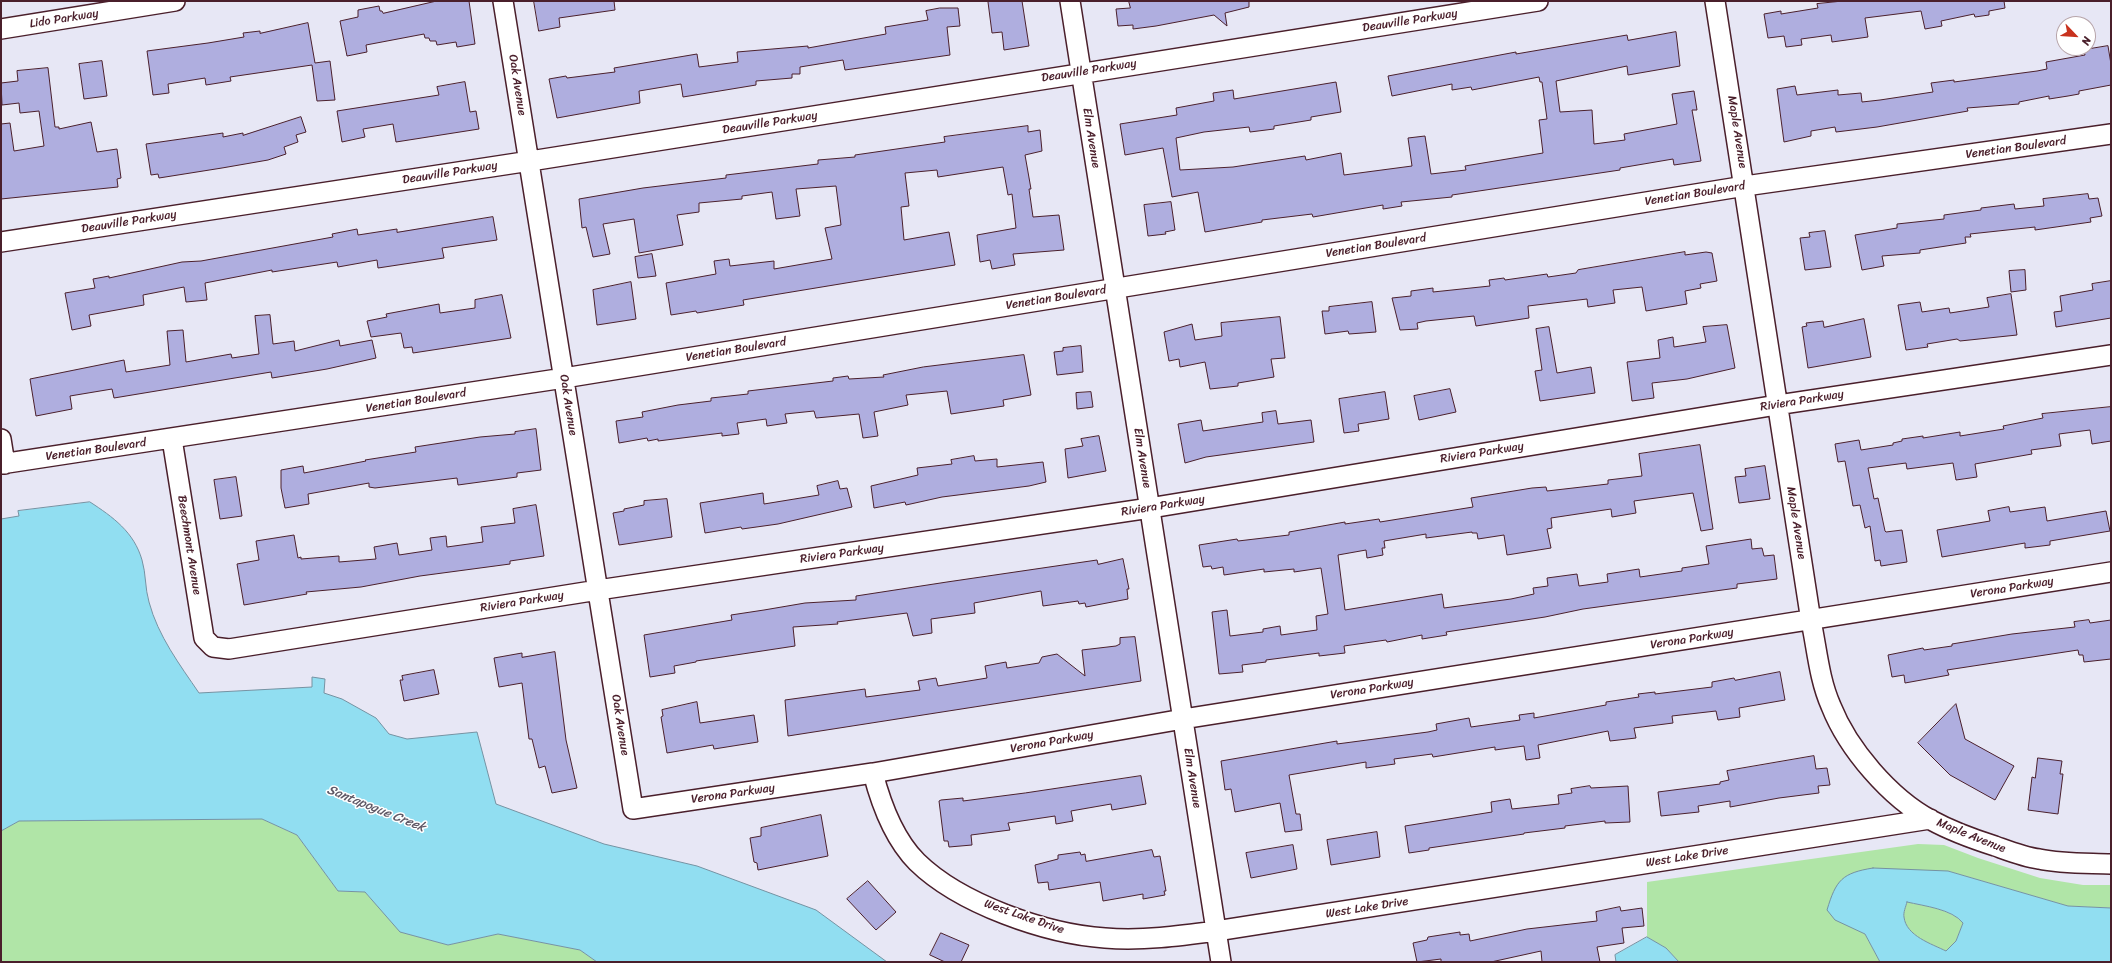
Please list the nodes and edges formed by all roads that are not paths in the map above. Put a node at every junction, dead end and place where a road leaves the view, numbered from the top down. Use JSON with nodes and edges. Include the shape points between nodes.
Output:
{"nodes":[{"id":1,"x":175,"y":1,"type":"edge"},
{"id":2,"x":503,"y":1,"type":"edge"},
{"id":3,"x":1070,"y":1,"type":"edge"},
{"id":4,"x":1538,"y":1,"type":"edge"},
{"id":5,"x":1715,"y":1,"type":"edge"},
{"id":6,"x":1,"y":29,"type":"edge"},
{"id":7,"x":1081,"y":73,"type":"junction"},
{"id":8,"x":2111,"y":134,"type":"edge"},
{"id":9,"x":529,"y":161,"type":"junction"},
{"id":10,"x":1745,"y":186,"type":"junction"},
{"id":11,"x":1,"y":242,"type":"edge"},
{"id":12,"x":1115,"y":289,"type":"junction"},
{"id":13,"x":2111,"y":355,"type":"edge"},
{"id":14,"x":564,"y":378,"type":"junction"},
{"id":15,"x":1777,"y":405,"type":"junction"},
{"id":16,"x":172,"y":439,"type":"junction"},
{"id":17,"x":1,"y":440,"type":"edge"},
{"id":18,"x":3,"y":464,"type":"edge"},
{"id":19,"x":1150,"y":508,"type":"junction"},
{"id":20,"x":2111,"y":572,"type":"edge"},
{"id":21,"x":598,"y":590,"type":"junction"},
{"id":22,"x":1811,"y":620,"type":"junction"},
{"id":23,"x":213,"y":647,"type":"joint"},
{"id":24,"x":1183,"y":719,"type":"junction"},
{"id":25,"x":873,"y":773,"type":"junction"},
{"id":26,"x":633,"y":809,"type":"joint"},
{"id":27,"x":1930,"y":819,"type":"junction"},
{"id":28,"x":2111,"y":864,"type":"edge"},
{"id":29,"x":1216,"y":931,"type":"junction"},
{"id":30,"x":1221,"y":962,"type":"edge"}],
"edges":[{"from":1,"to":6,"type":"street","name":"Lido Parkway"},
{"from":2,"to":9,"type":"street","name":"Oak Avenue"},
{"from":3,"to":7,"type":"street","name":"Elm Avenue"},
{"from":4,"to":7,"type":"street","name":"Deauville Parkway"},
{"from":5,"to":10,"type":"street","name":"Maple Avenue"},
{"from":7,"to":9,"type":"street","name":"Deauville Parkway"},
{"from":7,"to":12,"type":"street","name":"Elm Avenue"},
{"from":8,"to":10,"type":"street","name":"Venetian Boulevard"},
{"from":9,"to":11,"type":"street","name":"Deauville Parkway"},
{"from":9,"to":14,"type":"street","name":"Oak Avenue"},
{"from":10,"to":12,"type":"street","name":"Venetian Boulevard"},
{"from":10,"to":15,"type":"street","name":"Maple Avenue"},
{"from":12,"to":14,"type":"street","name":"Venetian Boulevard"},
{"from":12,"to":19,"type":"street","name":"Elm Avenue"},
{"from":13,"to":15,"type":"street","name":"Riviera Parkway"},
{"from":14,"to":16,"type":"street","name":"Venetian Boulevard"},
{"from":14,"to":21,"type":"street","name":"Oak Avenue"},
{"from":15,"to":19,"type":"street","name":"Riviera Parkway"},
{"from":15,"to":22,"type":"street","name":"Maple Avenue"},
{"from":16,"to":18,"type":"street","name":"Venetian Boulevard"},
{"from":16,"to":23,"type":"street","name":"Beechmont Avenue","via":[[204,638]]},
{"from":17,"to":18,"type":"street"},
{"from":19,"to":21,"type":"street","name":"Riviera Parkway"},
{"from":19,"to":24,"type":"street","name":"Elm Avenue"},
{"from":20,"to":22,"type":"street","name":"Verona Parkway"},
{"from":21,"to":23,"type":"street","name":"Riviera Parkway","via":[[229,649]]},
{"from":21,"to":26,"type":"street","name":"Oak Avenue"},
{"from":22,"to":24,"type":"street","name":"Verona Parkway"},
{"from":22,"to":27,"type":"street","name":"Maple Avenue","via":[[1822,682],[1841,728],[1854,748],[1884,783],[1914,810]]},
{"from":24,"to":25,"type":"street","name":"Verona Parkway"},
{"from":24,"to":29,"type":"street","name":"Elm Avenue"},
{"from":25,"to":26,"type":"street","name":"Verona Parkway"},
{"from":25,"to":29,"type":"street","name":"West Lake Drive","via":[[880,800],[887,814],[903,844],[917,861],[941,881],[985,904],[1039,925],[1104,938],[1164,938]]},
{"from":27,"to":28,"type":"street","name":"Maple Avenue","via":[[1967,836],[2037,859]]},
{"from":27,"to":29,"type":"street","name":"West Lake Drive"},
{"from":29,"to":30,"type":"street","name":"Elm Avenue"}]}
